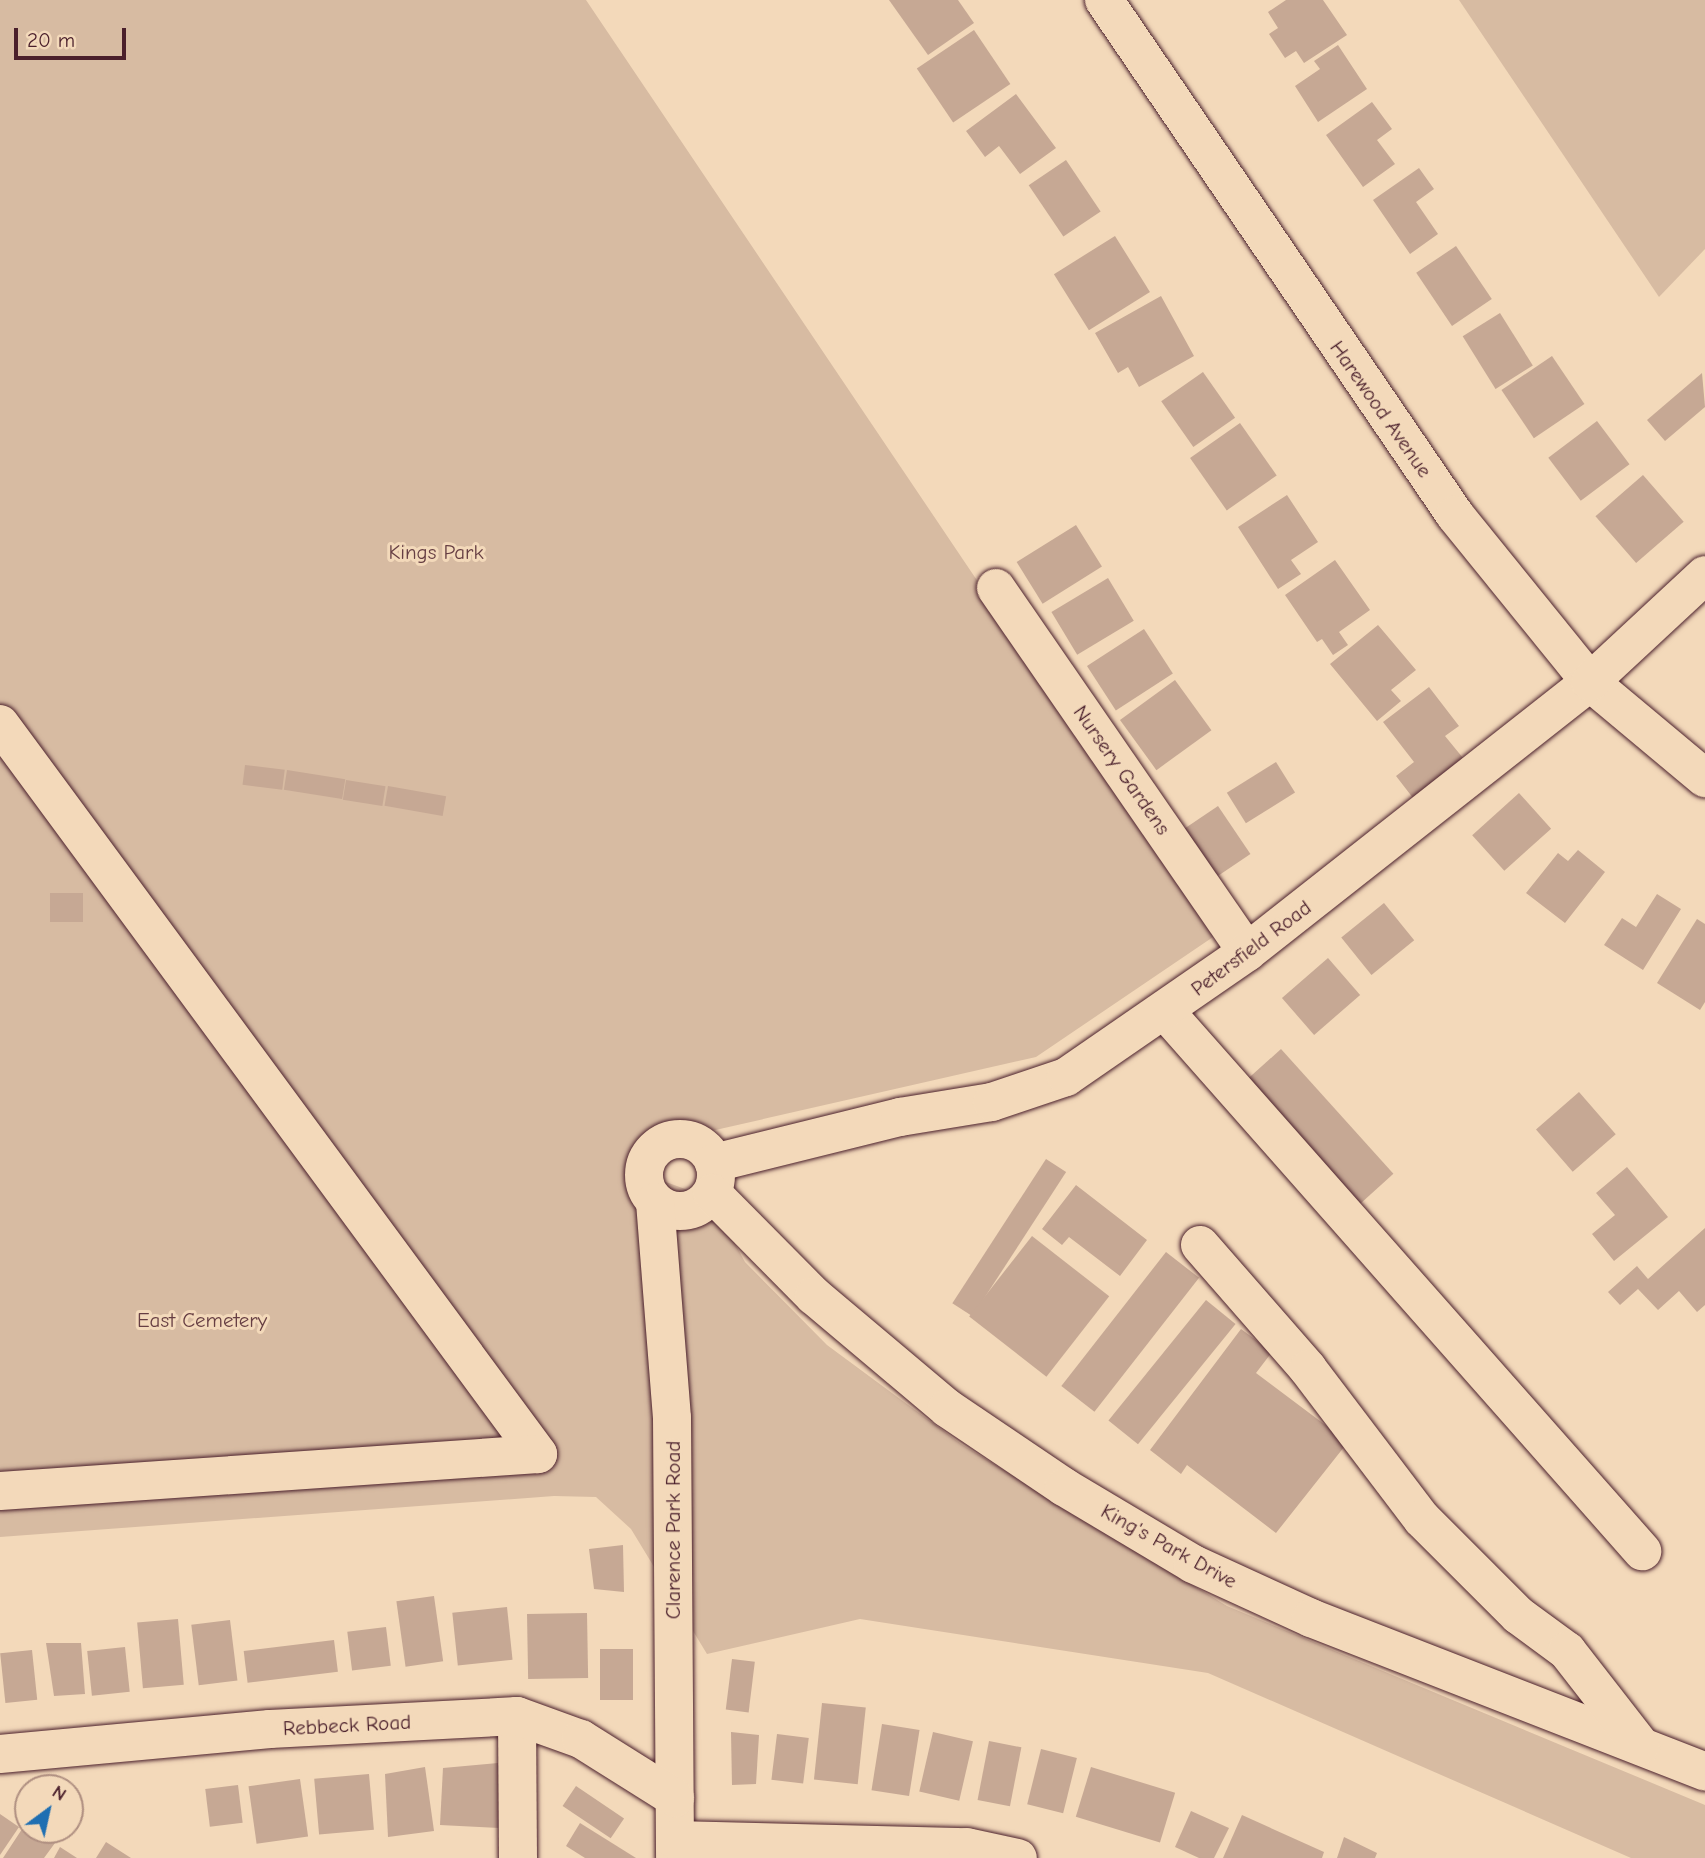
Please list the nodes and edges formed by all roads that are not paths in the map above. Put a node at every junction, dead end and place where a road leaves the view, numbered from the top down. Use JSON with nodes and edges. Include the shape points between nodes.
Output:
{"nodes":[{"id":1,"x":1104,"y":0,"type":"edge"},
{"id":2,"x":1705,"y":575,"type":"edge"},
{"id":3,"x":996,"y":589,"type":"dead end"},
{"id":4,"x":1590,"y":682,"type":"junction"},
{"id":5,"x":0,"y":724,"type":"edge"},
{"id":6,"x":1705,"y":778,"type":"edge"},
{"id":7,"x":1247,"y":952,"type":"junction"},
{"id":8,"x":1165,"y":1011,"type":"junction"},
{"id":9,"x":713,"y":1178,"type":"junction"},
{"id":10,"x":655,"y":1202,"type":"junction"},
{"id":11,"x":1200,"y":1245,"type":"dead end"},
{"id":12,"x":0,"y":1491,"type":"edge"},
{"id":13,"x":1642,"y":1551,"type":"dead end"},
{"id":14,"x":517,"y":1716,"type":"junction"},
{"id":15,"x":1641,"y":1746,"type":"junction"},
{"id":16,"x":0,"y":1754,"type":"edge"},
{"id":17,"x":1705,"y":1772,"type":"edge"},
{"id":18,"x":675,"y":1798,"type":"junction"},
{"id":19,"x":675,"y":1849,"type":"edge"},
{"id":20,"x":860,"y":1850,"type":"edge"},
{"id":21,"x":517,"y":1858,"type":"edge"},
{"id":22,"x":1018,"y":1858,"type":"edge"}],
"edges":[{"from":1,"to":4,"type":"street","name":"Harewood Avenue","via":[[1455,515]]},
{"from":2,"to":4,"type":"street","name":"Petersfield Road"},
{"from":3,"to":7,"type":"street","name":"Nursery Gardens"},
{"from":4,"to":6,"type":"street","name":"Harewood Avenue"},
{"from":4,"to":7,"type":"street","name":"Petersfield Road"},
{"from":5,"to":12,"type":"street","via":[[538,1454]]},
{"from":7,"to":8,"type":"street","name":"Petersfield Road"},
{"from":8,"to":9,"type":"street","name":"Petersfield Road","via":[[1066,1077],[1004,1098],[900,1117]]},
{"from":8,"to":13,"type":"street"},
{"from":9,"to":10,"type":"street","via":[[704,1203],[681,1212]]},
{"from":9,"to":10,"type":"street","via":[[693,1141],[668,1140],[657,1147],[643,1168],[647,1193]]},
{"from":9,"to":15,"type":"street","name":"King's Park Drive","via":[[879,1355],[1011,1451],[1158,1543],[1311,1618]]},
{"from":10,"to":18,"type":"street","name":"Clarence Park Road","via":[[672,1411]]},
{"from":11,"to":15,"type":"street","via":[[1308,1369],[1422,1519],[1518,1615],[1567,1651]]},
{"from":14,"to":16,"type":"street","name":"Rebbeck Road","via":[[270,1729]]},
{"from":14,"to":18,"type":"street","name":"Rebbeck Road","via":[[581,1739]]},
{"from":14,"to":21,"type":"street"},
{"from":15,"to":17,"type":"street","name":"King's Park Drive"},
{"from":18,"to":19,"type":"street","name":"Clarence Park Road"},
{"from":19,"to":20,"type":"street"},
{"from":20,"to":22,"type":"street","via":[[967,1847]]}]}
